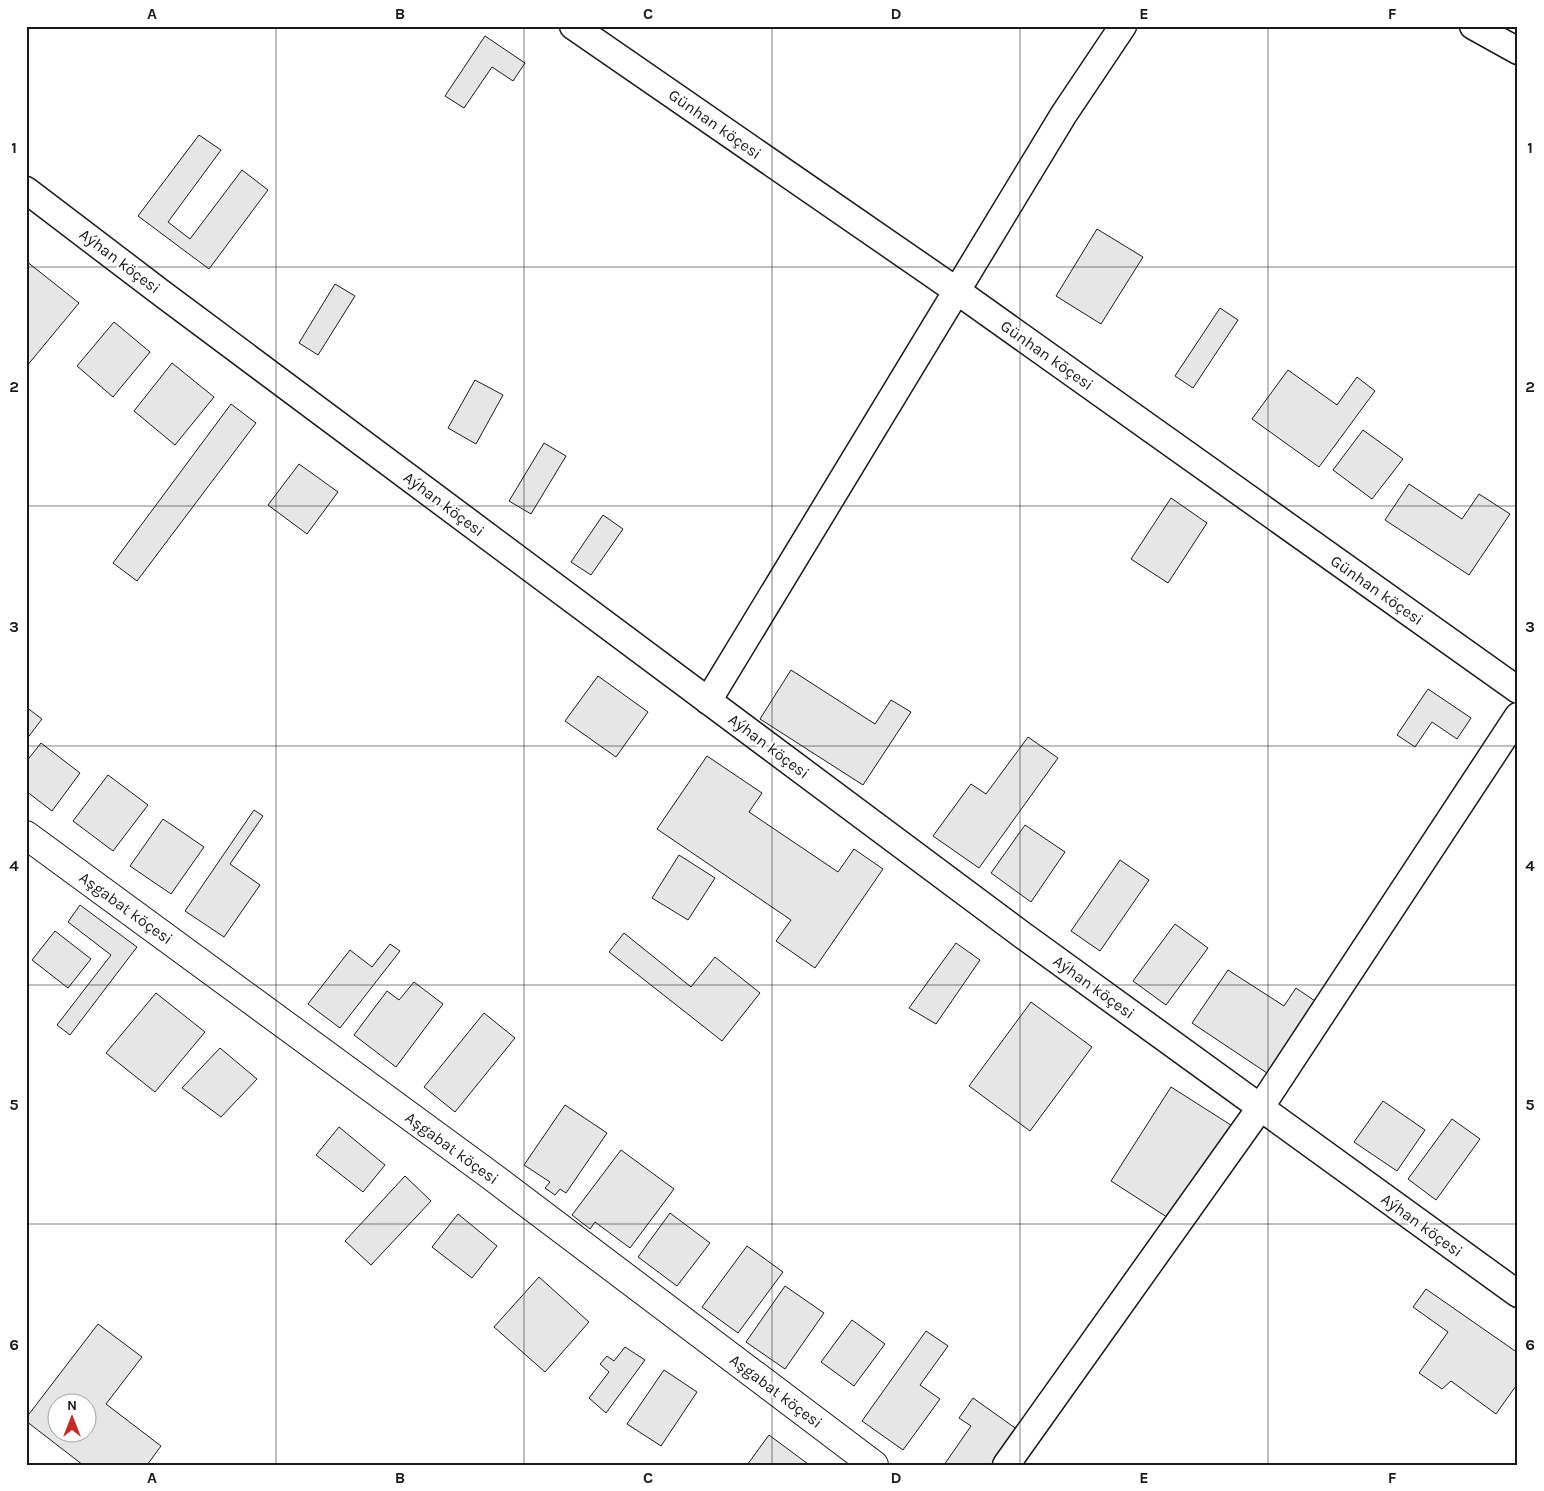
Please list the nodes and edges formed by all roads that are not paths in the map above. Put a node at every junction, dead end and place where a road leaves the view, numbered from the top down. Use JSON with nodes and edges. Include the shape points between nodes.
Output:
{"nodes":[{"id":1,"x":573,"y":26,"type":"edge"},
{"id":2,"x":1122,"y":26,"type":"edge"},
{"id":3,"x":1472,"y":26,"type":"edge"},
{"id":4,"x":1518,"y":51,"type":"edge"},
{"id":5,"x":26,"y":190,"type":"edge"},
{"id":6,"x":957,"y":291,"type":"junction"},
{"id":7,"x":1518,"y":690,"type":"edge"},
{"id":8,"x":708,"y":701,"type":"junction"},
{"id":9,"x":1518,"y":716,"type":"edge"},
{"id":10,"x":26,"y":835,"type":"edge"},
{"id":11,"x":1260,"y":1108,"type":"junction"},
{"id":12,"x":1518,"y":1294,"type":"edge"},
{"id":13,"x":874,"y":1465,"type":"edge"},
{"id":14,"x":1006,"y":1465,"type":"edge"}],
"edges":[{"from":1,"to":6,"type":"street","name":"Günhan köçesi"},
{"from":2,"to":6,"type":"street","via":[[1064,114]]},
{"from":3,"to":4,"type":"street"},
{"from":5,"to":8,"type":"street","name":"Aýhan köçesi"},
{"from":6,"to":7,"type":"street","name":"Günhan köçesi"},
{"from":6,"to":8,"type":"street"},
{"from":8,"to":11,"type":"street","name":"Aýhan köçesi"},
{"from":9,"to":11,"type":"street"},
{"from":10,"to":13,"type":"street","name":"Aşgabat köçesi","via":[[490,1175]]},
{"from":11,"to":12,"type":"street","name":"Aýhan köçesi"},
{"from":11,"to":14,"type":"street"}]}
